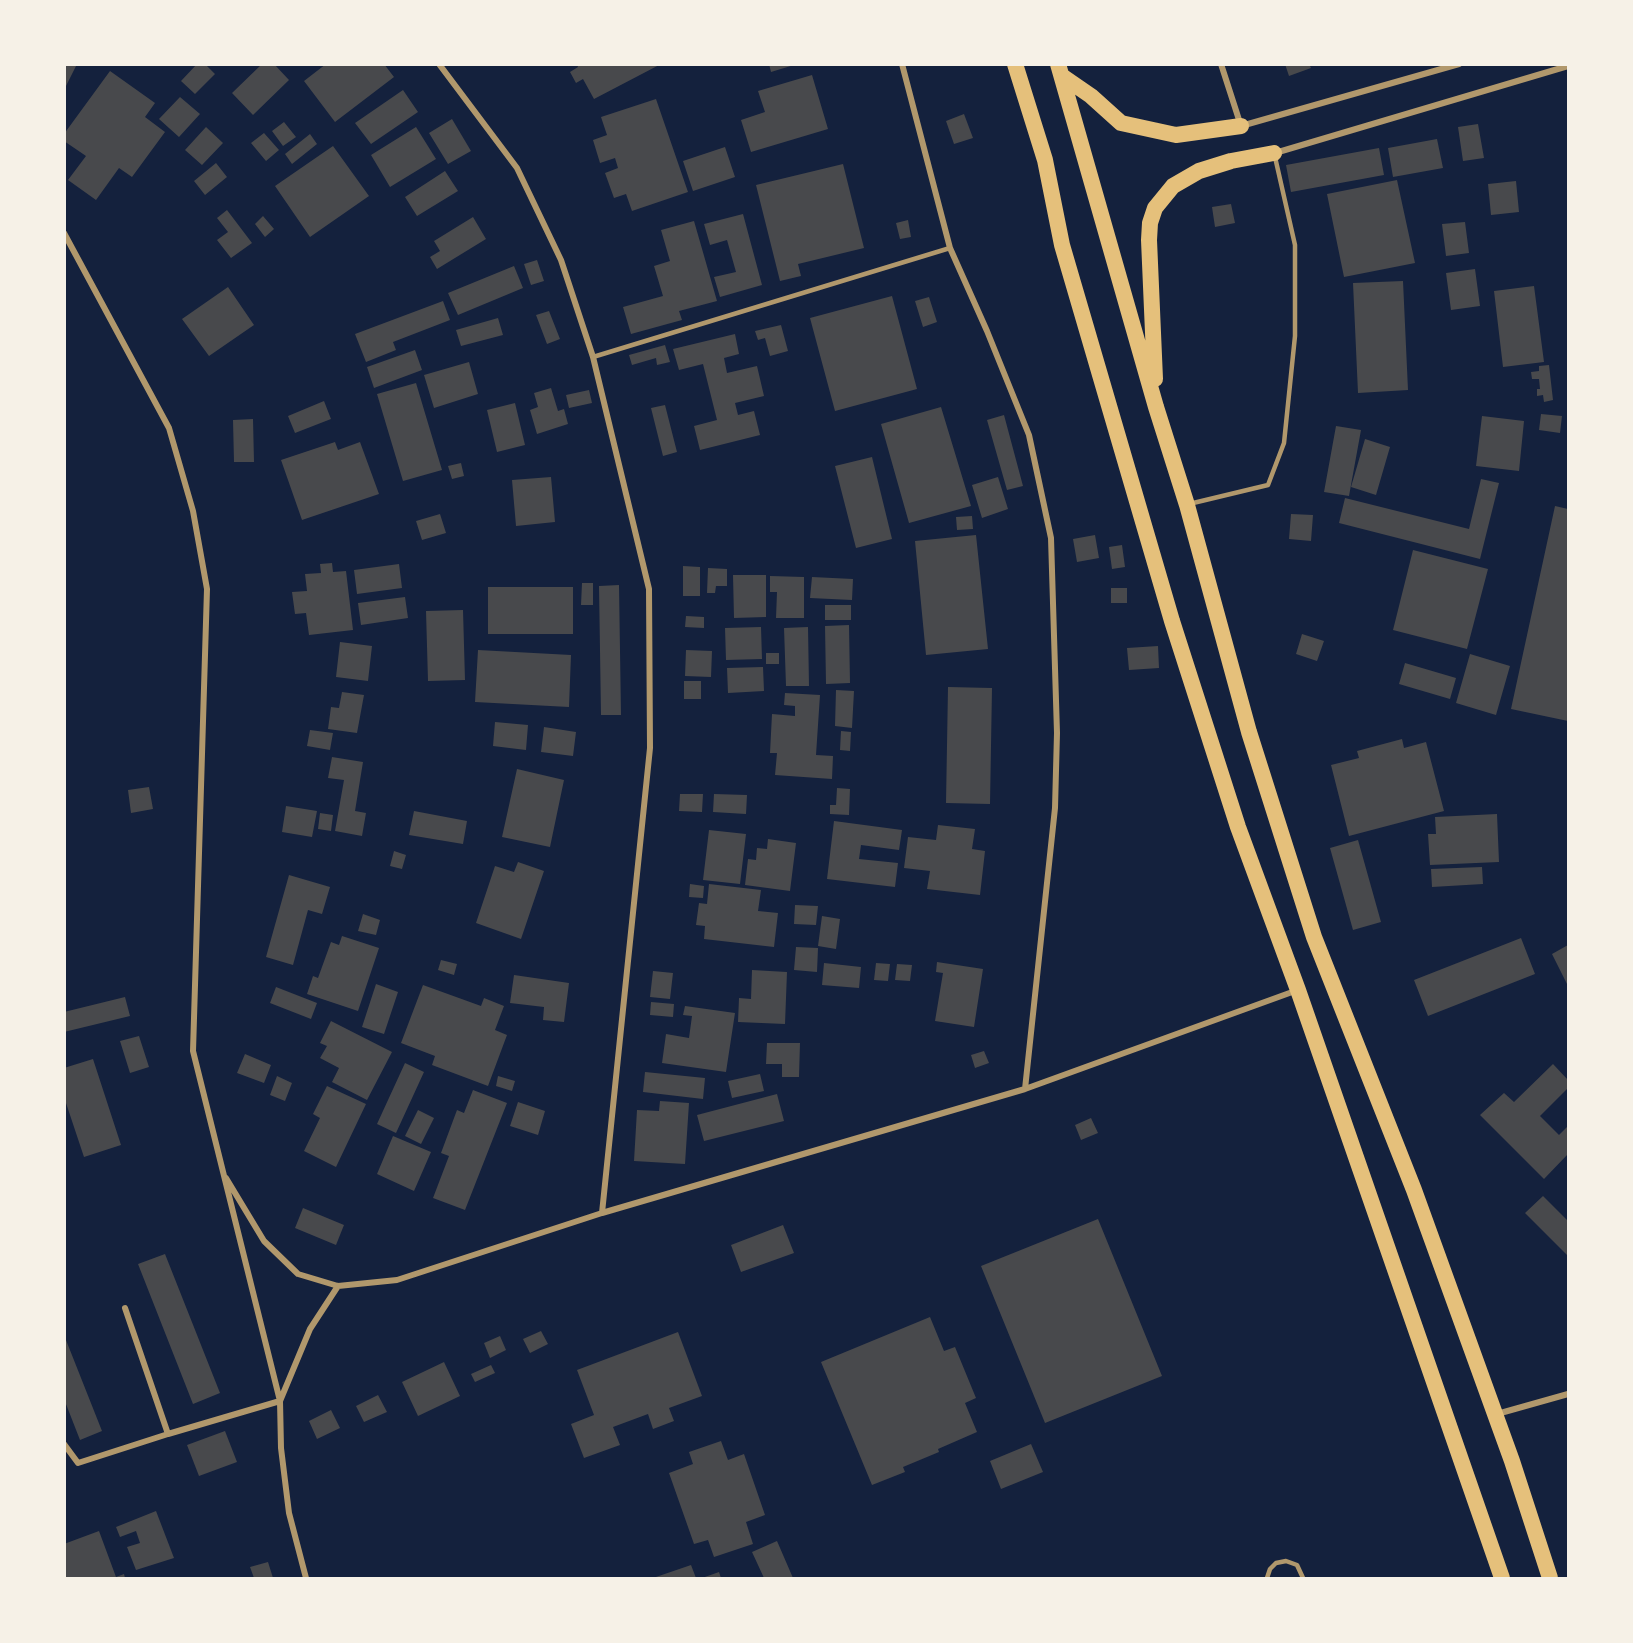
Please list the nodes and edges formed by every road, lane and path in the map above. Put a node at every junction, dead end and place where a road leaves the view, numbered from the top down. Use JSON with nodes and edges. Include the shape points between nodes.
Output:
{"nodes":[{"id":1,"x":439,"y":64,"type":"edge"},
{"id":2,"x":902,"y":64,"type":"edge"},
{"id":3,"x":1015,"y":64,"type":"edge"},
{"id":4,"x":1221,"y":64,"type":"edge"},
{"id":5,"x":1459,"y":64,"type":"edge"},
{"id":6,"x":1569,"y":66,"type":"edge"},
{"id":7,"x":1060,"y":70,"type":"edge"},
{"id":8,"x":1241,"y":126,"type":"junction"},
{"id":9,"x":1274,"y":153,"type":"junction"},
{"id":10,"x":64,"y":233,"type":"edge"},
{"id":11,"x":950,"y":248,"type":"junction"},
{"id":12,"x":593,"y":357,"type":"junction"},
{"id":13,"x":1156,"y":407,"type":"junction"},
{"id":14,"x":1187,"y":505,"type":"junction"},
{"id":15,"x":1298,"y":990,"type":"junction"},
{"id":16,"x":1025,"y":1089,"type":"junction"},
{"id":17,"x":223,"y":1173,"type":"junction"},
{"id":18,"x":602,"y":1213,"type":"junction"},
{"id":19,"x":338,"y":1286,"type":"junction"},
{"id":20,"x":124,"y":1308,"type":"dead end"},
{"id":21,"x":1569,"y":1394,"type":"edge"},
{"id":22,"x":280,"y":1401,"type":"junction"},
{"id":23,"x":1495,"y":1414,"type":"junction"},
{"id":24,"x":168,"y":1434,"type":"junction"},
{"id":25,"x":64,"y":1444,"type":"edge"},
{"id":26,"x":306,"y":1578,"type":"edge"},
{"id":27,"x":1267,"y":1578,"type":"edge"},
{"id":28,"x":1303,"y":1578,"type":"edge"},
{"id":29,"x":1502,"y":1578,"type":"edge"},
{"id":30,"x":1550,"y":1578,"type":"edge"}],
"edges":[{"from":1,"to":12,"type":"street","via":[[517,168],[561,260]]},
{"from":2,"to":11,"type":"street"},
{"from":3,"to":15,"type":"highway","via":[[1045,160],[1062,245],[1172,621],[1238,827]]},
{"from":4,"to":8,"type":"street"},
{"from":5,"to":8,"type":"street"},
{"from":6,"to":9,"type":"street"},
{"from":7,"to":8,"type":"highway","via":[[1121,123],[1176,135]]},
{"from":7,"to":13,"type":"highway"},
{"from":9,"to":13,"type":"highway","via":[[1199,171],[1173,186],[1155,208],[1149,240]]},
{"from":9,"to":14,"type":"lane","via":[[1295,245],[1295,336],[1284,443],[1268,485]]},
{"from":10,"to":17,"type":"street","via":[[169,428],[194,512],[207,589],[194,1051]]},
{"from":11,"to":12,"type":"lane"},
{"from":11,"to":16,"type":"street","via":[[1029,435],[1051,538],[1057,733],[1055,808]]},
{"from":12,"to":18,"type":"street","via":[[649,600],[650,748]]},
{"from":13,"to":14,"type":"highway"},
{"from":14,"to":23,"type":"highway","via":[[1248,732],[1314,937],[1414,1190]]},
{"from":15,"to":16,"type":"street"},
{"from":15,"to":29,"type":"highway"},
{"from":16,"to":18,"type":"street"},
{"from":17,"to":19,"type":"street","via":[[264,1241],[298,1274]]},
{"from":17,"to":22,"type":"street"},
{"from":18,"to":19,"type":"street","via":[[397,1280]]},
{"from":19,"to":22,"type":"street","via":[[310,1329]]},
{"from":20,"to":24,"type":"street"},
{"from":21,"to":23,"type":"street"},
{"from":22,"to":24,"type":"street"},
{"from":22,"to":26,"type":"street","via":[[289,1513]]},
{"from":23,"to":30,"type":"highway"},
{"from":24,"to":25,"type":"street","via":[[78,1463]]},
{"from":27,"to":28,"type":"lane","via":[[1276,1563],[1286,1561],[1297,1565]]}]}
